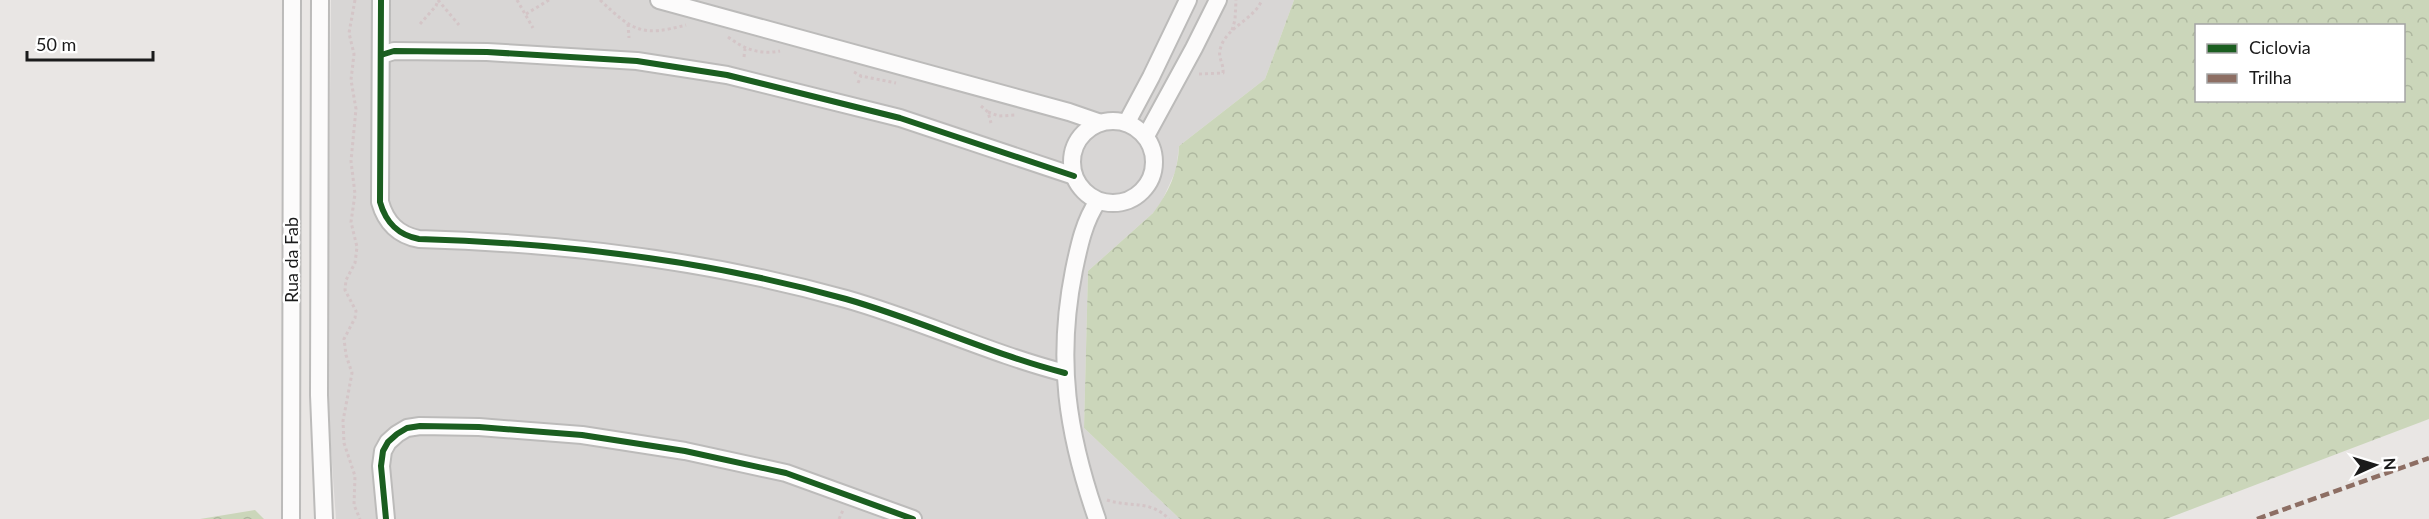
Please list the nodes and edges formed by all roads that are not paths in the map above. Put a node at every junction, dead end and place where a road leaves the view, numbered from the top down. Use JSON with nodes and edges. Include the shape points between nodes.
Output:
{"nodes":[{"id":1,"x":292,"y":0,"type":"edge"},
{"id":2,"x":320,"y":0,"type":"edge"},
{"id":3,"x":381,"y":0,"type":"edge"},
{"id":4,"x":659,"y":0,"type":"edge"},
{"id":5,"x":1188,"y":0,"type":"edge"},
{"id":6,"x":1218,"y":0,"type":"edge"},
{"id":7,"x":381,"y":55,"type":"junction"},
{"id":8,"x":1098,"y":122,"type":"junction"},
{"id":9,"x":1126,"y":122,"type":"junction"},
{"id":10,"x":1146,"y":136,"type":"junction"},
{"id":11,"x":1074,"y":176,"type":"junction"},
{"id":12,"x":1098,"y":201,"type":"junction"},
{"id":13,"x":1065,"y":373,"type":"junction"},
{"id":14,"x":291,"y":519,"type":"edge"},
{"id":15,"x":324,"y":519,"type":"edge"},
{"id":16,"x":386,"y":519,"type":"edge"},
{"id":17,"x":913,"y":519,"type":"edge"},
{"id":18,"x":1097,"y":519,"type":"edge"}],
"edges":[{"from":1,"to":14,"type":"street","name":"Rua da Fab"},
{"from":2,"to":15,"type":"street","via":[[319,396]]},
{"from":3,"to":7,"type":"street"},
{"from":4,"to":8,"type":"street"},
{"from":5,"to":9,"type":"street"},
{"from":6,"to":10,"type":"street"},
{"from":7,"to":11,"type":"street","via":[[394,51],[487,52],[637,61],[727,75],[900,118]]},
{"from":7,"to":13,"type":"street","via":[[380,202],[384,214],[400,233],[419,239],[640,256],[741,274],[845,298]]},
{"from":8,"to":9,"type":"street"},
{"from":8,"to":11,"type":"street","via":[[1074,146]]},
{"from":9,"to":10,"type":"street"},
{"from":10,"to":12,"type":"street","via":[[1155,161],[1146,187],[1125,202]]},
{"from":11,"to":12,"type":"street","via":[[1088,195]]},
{"from":12,"to":13,"type":"street","via":[[1081,239],[1069,293]]},
{"from":13,"to":18,"type":"street","via":[[1072,434]]},
{"from":16,"to":17,"type":"street","via":[[381,466],[388,442],[407,428],[443,426],[582,435],[685,451],[786,473]]}]}
